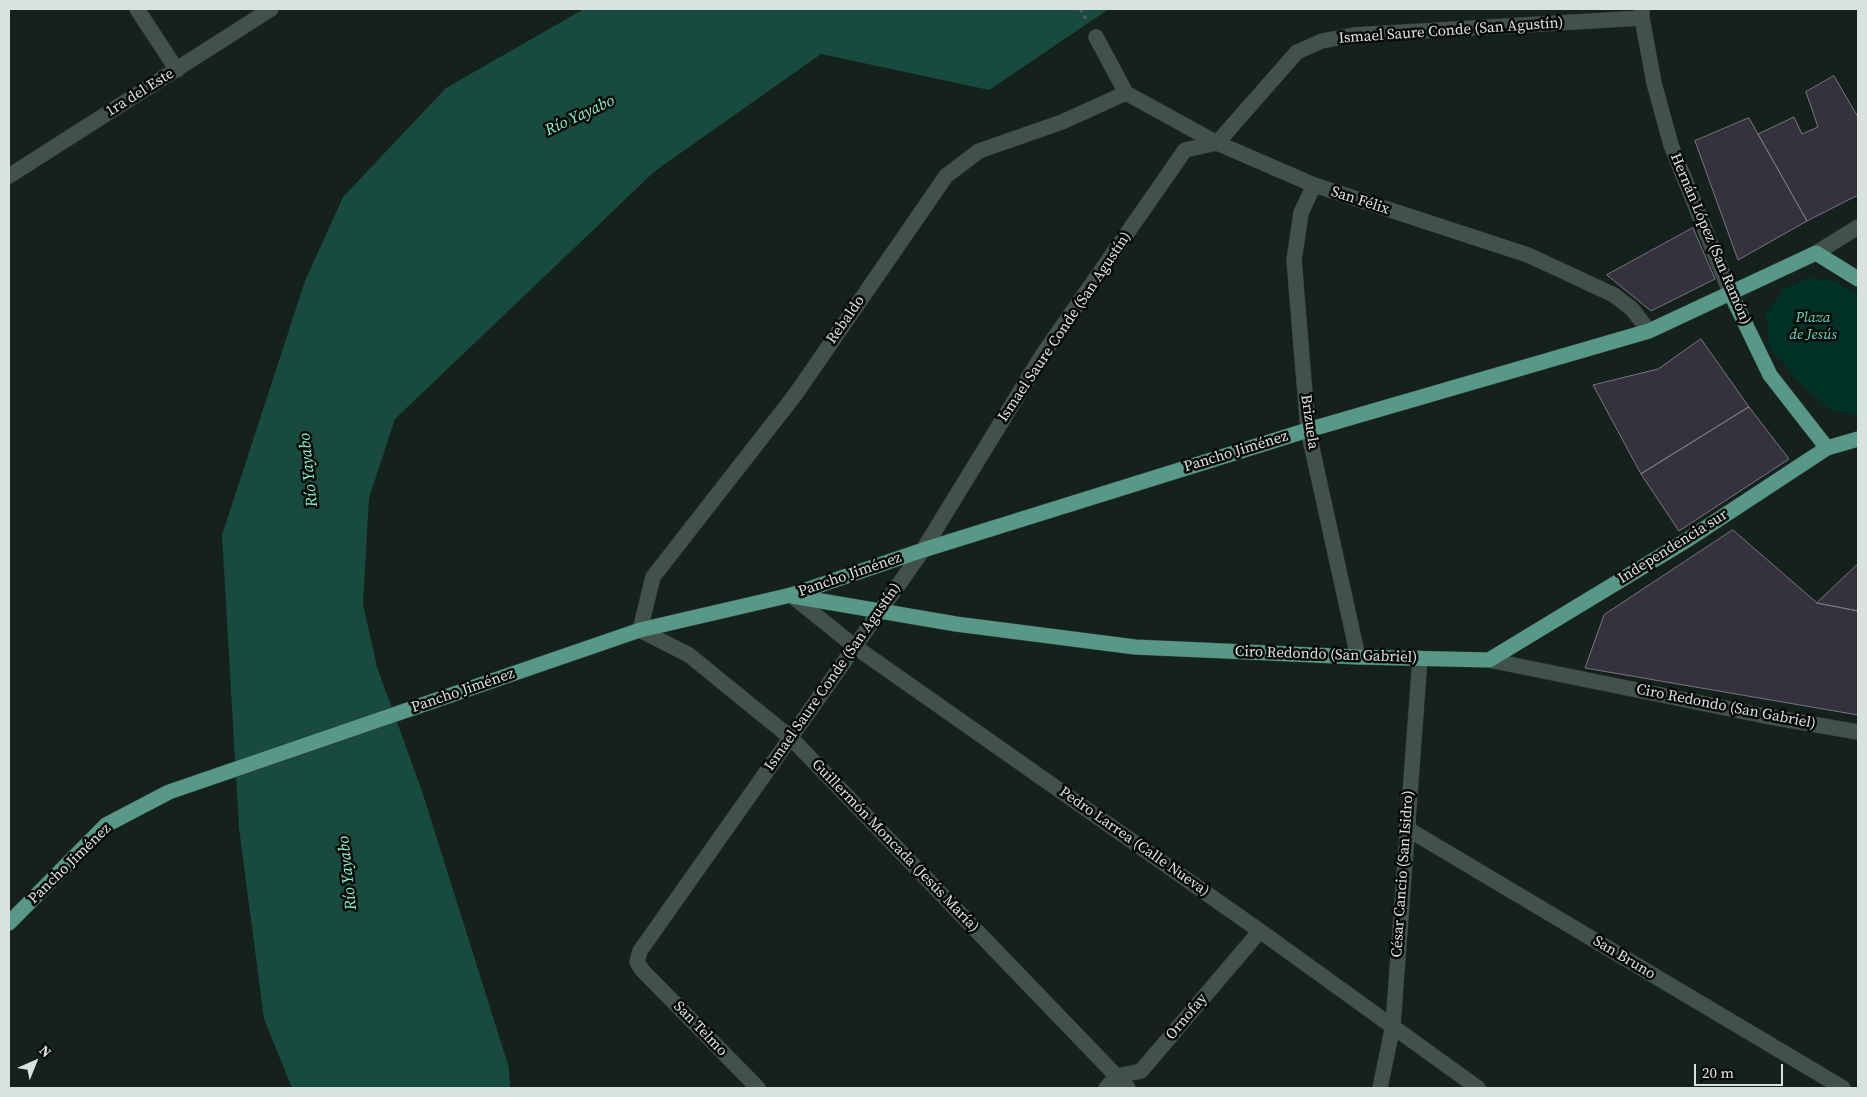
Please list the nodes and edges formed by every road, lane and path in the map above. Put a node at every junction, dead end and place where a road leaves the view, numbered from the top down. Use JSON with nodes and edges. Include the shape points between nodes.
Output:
{"nodes":[{"id":1,"x":137,"y":9,"type":"edge"},
{"id":2,"x":271,"y":9,"type":"edge"},
{"id":3,"x":1642,"y":13,"type":"edge"},
{"id":4,"x":1096,"y":37,"type":"dead end"},
{"id":5,"x":176,"y":70,"type":"junction"},
{"id":6,"x":1126,"y":93,"type":"junction"},
{"id":7,"x":1217,"y":143,"type":"junction"},
{"id":8,"x":9,"y":176,"type":"edge"},
{"id":9,"x":1314,"y":186,"type":"junction"},
{"id":10,"x":1858,"y":228,"type":"edge"},
{"id":11,"x":1816,"y":253,"type":"junction"},
{"id":12,"x":1858,"y":279,"type":"edge"},
{"id":13,"x":1730,"y":292,"type":"junction"},
{"id":14,"x":1648,"y":331,"type":"junction"},
{"id":15,"x":1308,"y":430,"type":"junction"},
{"id":16,"x":1858,"y":439,"type":"edge"},
{"id":17,"x":1827,"y":448,"type":"junction"},
{"id":18,"x":923,"y":550,"type":"junction"},
{"id":19,"x":791,"y":596,"type":"junction"},
{"id":20,"x":880,"y":610,"type":"junction"},
{"id":21,"x":640,"y":630,"type":"junction"},
{"id":22,"x":854,"y":646,"type":"junction"},
{"id":23,"x":1358,"y":657,"type":"junction"},
{"id":24,"x":1420,"y":658,"type":"junction"},
{"id":25,"x":1489,"y":660,"type":"junction"},
{"id":26,"x":1858,"y":732,"type":"edge"},
{"id":27,"x":791,"y":738,"type":"junction"},
{"id":28,"x":1406,"y":828,"type":"junction"},
{"id":29,"x":9,"y":923,"type":"edge"},
{"id":30,"x":1260,"y":931,"type":"junction"},
{"id":31,"x":642,"y":970,"type":"joint"},
{"id":32,"x":1393,"y":1025,"type":"junction"},
{"id":33,"x":1117,"y":1076,"type":"junction"},
{"id":34,"x":758,"y":1088,"type":"edge"},
{"id":35,"x":1106,"y":1088,"type":"edge"},
{"id":36,"x":1128,"y":1088,"type":"edge"},
{"id":37,"x":1380,"y":1088,"type":"edge"},
{"id":38,"x":1478,"y":1088,"type":"edge"},
{"id":39,"x":1842,"y":1088,"type":"edge"}],
"edges":[{"from":1,"to":5,"type":"street"},
{"from":2,"to":5,"type":"street","name":"1ra del Este"},
{"from":3,"to":7,"type":"street","name":"Ismael Saure Conde (San Agustín)","via":[[1354,35],[1322,41],[1297,52]]},
{"from":3,"to":13,"type":"street","name":"Hernán López (San Ramón)","via":[[1654,83],[1671,145]]},
{"from":4,"to":6,"type":"street"},
{"from":5,"to":8,"type":"street","name":"1ra del Este"},
{"from":6,"to":7,"type":"street","name":"San Félix"},
{"from":6,"to":21,"type":"street","name":"Rebaldo","via":[[1062,122],[979,151],[946,176],[795,395],[653,577]]},
{"from":7,"to":9,"type":"street","name":"San Félix"},
{"from":7,"to":18,"type":"street","name":"Ismael Saure Conde (San Agustín)","via":[[1185,150],[1043,354]]},
{"from":9,"to":14,"type":"street","name":"San Félix","via":[[1528,255],[1614,295],[1632,309]]},
{"from":9,"to":15,"type":"street","name":"Brizuela","via":[[1301,213],[1294,260]]},
{"from":10,"to":11,"type":"street"},
{"from":11,"to":12,"type":"main road"},
{"from":11,"to":13,"type":"main road","name":"Pancho Jiménez"},
{"from":13,"to":14,"type":"main road","name":"Pancho Jiménez"},
{"from":13,"to":17,"type":"main road","name":"Hernán López (San Ramón)","via":[[1770,375]]},
{"from":14,"to":15,"type":"main road","name":"Pancho Jiménez"},
{"from":15,"to":18,"type":"main road","name":"Pancho Jiménez"},
{"from":15,"to":23,"type":"street","name":"Brizuela"},
{"from":16,"to":17,"type":"main road","name":"Independencia sur"},
{"from":17,"to":25,"type":"main road","name":"Independencia sur","via":[[1687,540]]},
{"from":18,"to":19,"type":"main road","name":"Pancho Jiménez"},
{"from":18,"to":20,"type":"street","name":"Ismael Saure Conde (San Agustín)"},
{"from":19,"to":20,"type":"main road","name":"Ciro Redondo (San Gabriel)"},
{"from":19,"to":21,"type":"main road","name":"Pancho Jiménez"},
{"from":19,"to":22,"type":"street","name":"Pedro Larrea (Calle Nueva)"},
{"from":20,"to":22,"type":"street","name":"Ismael Saure Conde (San Agustín)"},
{"from":20,"to":23,"type":"main road","name":"Ciro Redondo (San Gabriel)","via":[[956,624],[1135,647]]},
{"from":21,"to":27,"type":"street","name":"Guillermón Moncada (Jesús María)","via":[[689,655]]},
{"from":21,"to":29,"type":"main road","name":"Pancho Jiménez","via":[[169,792],[106,825]]},
{"from":22,"to":27,"type":"street","name":"Ismael Saure Conde (San Agustín)"},
{"from":22,"to":30,"type":"street","name":"Pedro Larrea (Calle Nueva)"},
{"from":23,"to":24,"type":"main road","name":"Ciro Redondo (San Gabriel)"},
{"from":24,"to":25,"type":"main road","name":"Ciro Redondo (San Gabriel)"},
{"from":24,"to":28,"type":"street","name":"César Cancio (San Isidro)"},
{"from":25,"to":26,"type":"street","name":"Ciro Redondo (San Gabriel)"},
{"from":27,"to":31,"type":"street","name":"Ismael Saure Conde (San Agustín)","via":[[640,951],[637,962]]},
{"from":27,"to":33,"type":"street","name":"Guillermón Moncada (Jesús María)"},
{"from":28,"to":32,"type":"street","name":"César Cancio (San Isidro)"},
{"from":28,"to":39,"type":"street","name":"San Bruno"},
{"from":30,"to":32,"type":"street","name":"Pedro Larrea (Calle Nueva)"},
{"from":30,"to":33,"type":"street","name":"Ornofay","via":[[1141,1071]]},
{"from":31,"to":34,"type":"street","name":"San Telmo"},
{"from":32,"to":37,"type":"street","name":"César Cancio (San Isidro)"},
{"from":32,"to":38,"type":"street","name":"Pedro Larrea (Calle Nueva)"},
{"from":33,"to":35,"type":"street"},
{"from":33,"to":36,"type":"street","name":"Guillermón Moncada (Jesús María)"}]}
